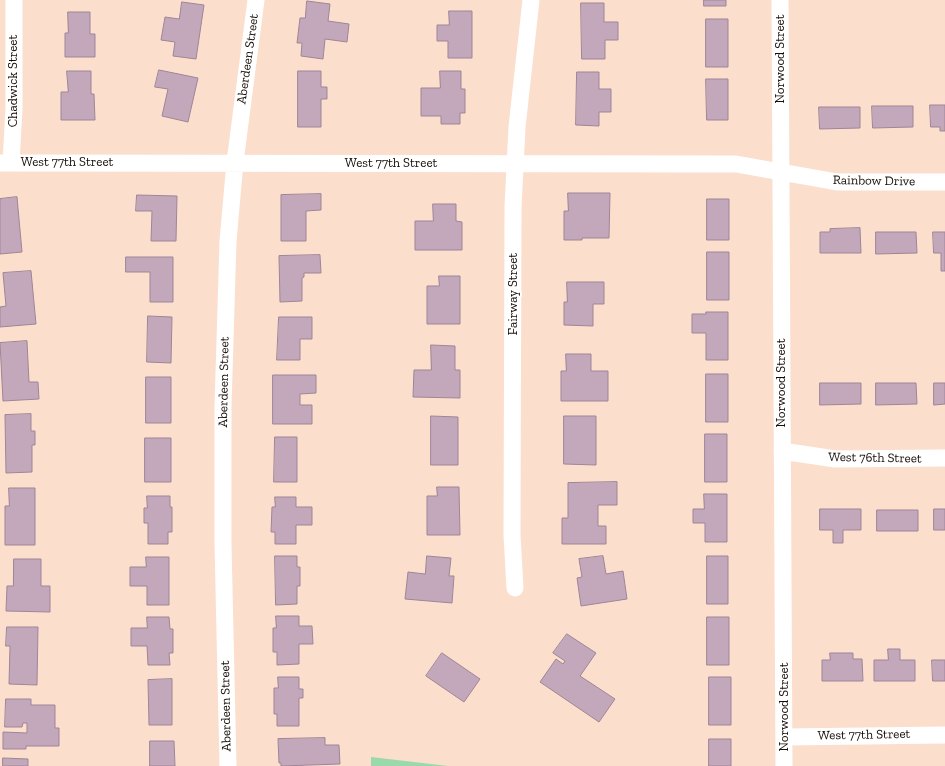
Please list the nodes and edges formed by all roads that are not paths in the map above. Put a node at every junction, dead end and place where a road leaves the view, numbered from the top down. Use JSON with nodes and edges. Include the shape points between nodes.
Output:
{"nodes":[{"id":1,"x":14,"y":0,"type":"edge"},
{"id":2,"x":256,"y":0,"type":"edge"},
{"id":3,"x":531,"y":0,"type":"edge"},
{"id":4,"x":780,"y":0,"type":"edge"},
{"id":5,"x":235,"y":162,"type":"junction"},
{"id":6,"x":6,"y":163,"type":"edge"},
{"id":7,"x":515,"y":163,"type":"junction"},
{"id":8,"x":781,"y":172,"type":"junction"},
{"id":9,"x":945,"y":182,"type":"edge"},
{"id":10,"x":782,"y":451,"type":"junction"},
{"id":11,"x":945,"y":458,"type":"edge"},
{"id":12,"x":515,"y":588,"type":"dead end"},
{"id":13,"x":945,"y":735,"type":"edge"},
{"id":14,"x":784,"y":737,"type":"junction"},
{"id":15,"x":228,"y":766,"type":"edge"},
{"id":16,"x":784,"y":766,"type":"edge"}],
"edges":[{"from":1,"to":6,"type":"street","name":"Chadwick Street"},
{"from":2,"to":5,"type":"street","name":"Aberdeen Street"},
{"from":3,"to":7,"type":"street","name":"Fairway Street"},
{"from":4,"to":8,"type":"street","name":"Norwood Street"},
{"from":5,"to":6,"type":"street","name":"West 77th Street"},
{"from":5,"to":7,"type":"street","name":"West 77th Street"},
{"from":5,"to":15,"type":"street","name":"Aberdeen Street","via":[[228,241],[223,406]]},
{"from":7,"to":8,"type":"street","name":"West 77th Street","via":[[736,164]]},
{"from":7,"to":12,"type":"street","name":"Fairway Street","via":[[512,426],[512,536]]},
{"from":8,"to":9,"type":"street","name":"Rainbow Drive","via":[[837,182]]},
{"from":8,"to":10,"type":"street","name":"Norwood Street"},
{"from":10,"to":11,"type":"street","name":"West 76th Street","via":[[835,459]]},
{"from":10,"to":14,"type":"street","name":"Norwood Street"},
{"from":13,"to":14,"type":"street","name":"West 77th Street"},
{"from":14,"to":16,"type":"street","name":"Norwood Street"}]}
